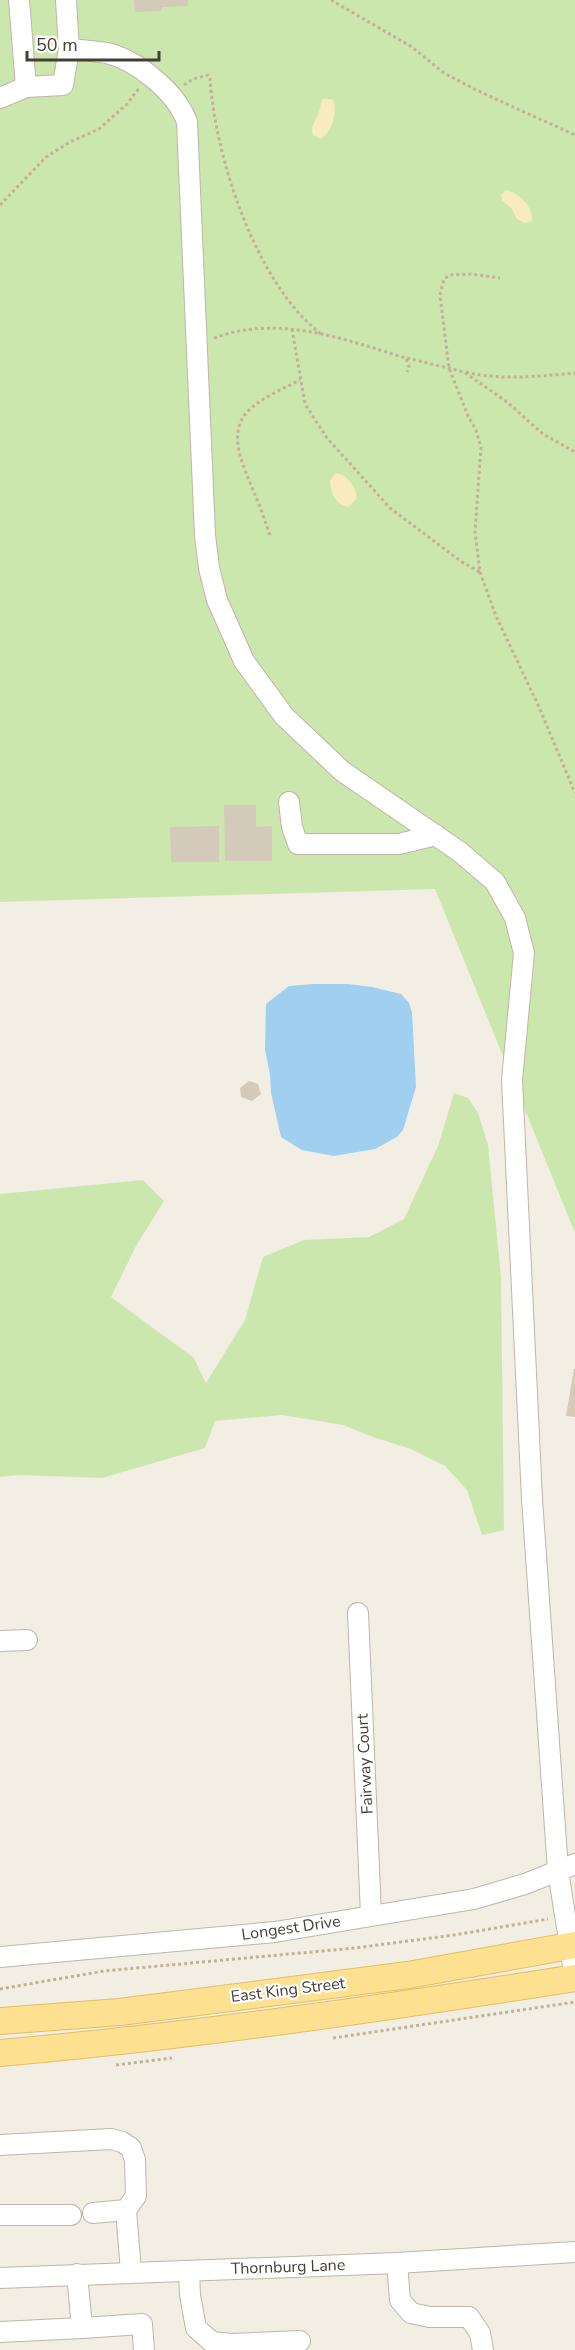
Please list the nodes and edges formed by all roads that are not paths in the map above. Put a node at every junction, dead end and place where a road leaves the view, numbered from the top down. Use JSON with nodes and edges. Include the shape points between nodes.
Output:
{"nodes":[{"id":1,"x":19,"y":0,"type":"edge"},
{"id":2,"x":66,"y":0,"type":"edge"},
{"id":3,"x":69,"y":49,"type":"junction"},
{"id":4,"x":26,"y":87,"type":"junction"},
{"id":5,"x":0,"y":98,"type":"edge"},
{"id":6,"x":289,"y":802,"type":"dead end"},
{"id":7,"x":436,"y":835,"type":"junction"},
{"id":8,"x":358,"y":1613,"type":"dead end"},
{"id":9,"x":27,"y":1640,"type":"dead end"},
{"id":10,"x":0,"y":1641,"type":"edge"},
{"id":11,"x":566,"y":1867,"type":"edge"},
{"id":12,"x":371,"y":1915,"type":"junction"},
{"id":13,"x":572,"y":1945,"type":"edge"},
{"id":14,"x":0,"y":1957,"type":"edge"},
{"id":15,"x":575,"y":1978,"type":"edge"},
{"id":16,"x":0,"y":2021,"type":"edge"},
{"id":17,"x":0,"y":2053,"type":"edge"},
{"id":18,"x":0,"y":2145,"type":"edge"},
{"id":19,"x":126,"y":2210,"type":"junction"},
{"id":20,"x":93,"y":2213,"type":"dead end"},
{"id":21,"x":0,"y":2215,"type":"edge"},
{"id":22,"x":71,"y":2215,"type":"dead end"},
{"id":23,"x":575,"y":2252,"type":"edge"},
{"id":24,"x":397,"y":2263,"type":"junction"},
{"id":25,"x":189,"y":2271,"type":"junction"},
{"id":26,"x":131,"y":2272,"type":"junction"},
{"id":27,"x":77,"y":2274,"type":"junction"},
{"id":28,"x":0,"y":2278,"type":"edge"},
{"id":29,"x":82,"y":2328,"type":"junction"},
{"id":30,"x":0,"y":2332,"type":"edge"},
{"id":31,"x":300,"y":2341,"type":"dead end"},
{"id":32,"x":144,"y":2350,"type":"edge"},
{"id":33,"x":483,"y":2350,"type":"edge"}],
"edges":[{"from":1,"to":4,"type":"street"},
{"from":2,"to":3,"type":"street"},
{"from":3,"to":4,"type":"street","via":[[63,85]]},
{"from":3,"to":7,"type":"street","via":[[108,53],[132,63],[182,107],[187,122],[205,535],[217,600],[244,661],[284,716],[342,771]]},
{"from":4,"to":5,"type":"street"},
{"from":6,"to":7,"type":"street","via":[[298,844],[399,844]]},
{"from":7,"to":11,"type":"street","via":[[495,882],[515,918],[524,953],[512,1080],[532,1499]]},
{"from":8,"to":12,"type":"street","name":"Fairway Court"},
{"from":9,"to":10,"type":"street"},
{"from":11,"to":12,"type":"street","name":"Longest Drive","via":[[474,1899]]},
{"from":11,"to":13,"type":"street","via":[[566,1916]]},
{"from":12,"to":14,"type":"street","name":"Longest Drive","via":[[275,1932]]},
{"from":13,"to":15,"type":"street"},
{"from":13,"to":16,"type":"main road","name":"East King Street","via":[[408,1975],[120,2012]]},
{"from":15,"to":17,"type":"main road","name":"East King Street","via":[[146,2039]]},
{"from":18,"to":19,"type":"street","via":[[111,2139],[122,2142],[131,2148],[135,2160],[136,2196]]},
{"from":19,"to":20,"type":"street"},
{"from":19,"to":26,"type":"street"},
{"from":21,"to":22,"type":"street"},
{"from":23,"to":24,"type":"street","name":"Thornburg Lane"},
{"from":24,"to":25,"type":"street","name":"Thornburg Lane"},
{"from":24,"to":33,"type":"street","via":[[400,2300],[411,2313],[469,2317],[480,2333]]},
{"from":25,"to":26,"type":"street","name":"Thornburg Lane"},
{"from":25,"to":31,"type":"street","via":[[196,2328],[212,2342]]},
{"from":26,"to":27,"type":"street","name":"Thornburg Lane"},
{"from":27,"to":28,"type":"street","name":"Thornburg Lane"},
{"from":27,"to":29,"type":"street"},
{"from":29,"to":30,"type":"street"},
{"from":29,"to":32,"type":"street","via":[[142,2324]]}]}
